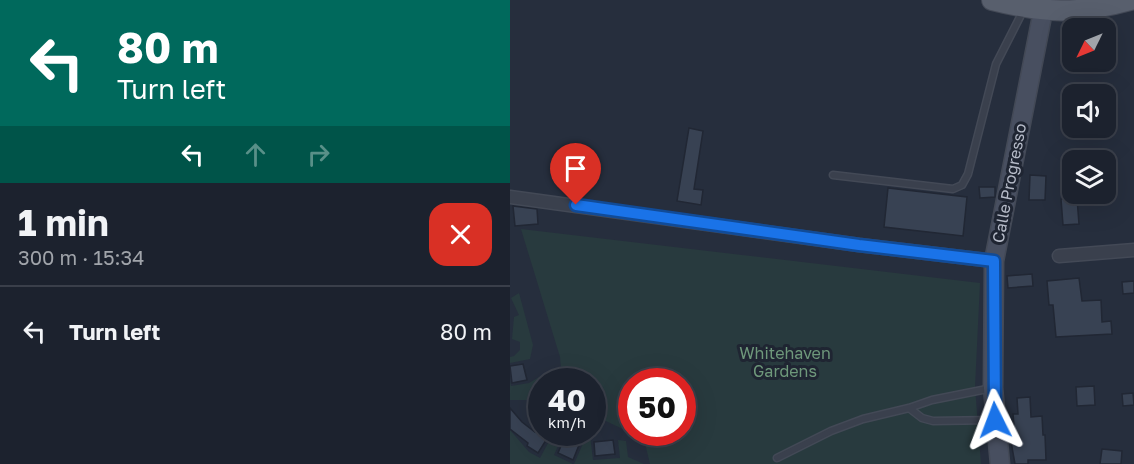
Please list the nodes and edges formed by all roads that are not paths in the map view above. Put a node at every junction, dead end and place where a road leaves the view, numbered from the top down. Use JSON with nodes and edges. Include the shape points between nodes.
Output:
{"nodes":[{"id":1,"x":992,"y":0,"type":"edge"},
{"id":2,"x":1131,"y":0,"type":"edge"},
{"id":3,"x":1041,"y":8,"type":"edge"},
{"id":4,"x":833,"y":175,"type":"dead end"},
{"id":5,"x":510,"y":196,"type":"edge"},
{"id":6,"x":1134,"y":250,"type":"edge"},
{"id":7,"x":1059,"y":256,"type":"dead end"},
{"id":8,"x":994,"y":261,"type":"junction"},
{"id":9,"x":993,"y":388,"type":"junction"},
{"id":10,"x":909,"y":408,"type":"junction"},
{"id":11,"x":995,"y":420,"type":"junction"},
{"id":12,"x":777,"y":458,"type":"dead end"},
{"id":13,"x":1000,"y":464,"type":"edge"}],
"edges":[{"from":1,"to":3,"type":"main road"},
{"from":2,"to":3,"type":"main road","via":[[1093,9]]},
{"from":3,"to":4,"type":"lane","via":[[996,64],[962,185],[953,189]]},
{"from":3,"to":8,"type":"main road","name":"Calle Progresso"},
{"from":5,"to":8,"type":"street"},
{"from":6,"to":7,"type":"street"},
{"from":8,"to":9,"type":"main road","name":"Calle Progresso"},
{"from":9,"to":10,"type":"lane"},
{"from":9,"to":11,"type":"main road","name":"Calle Progresso"},
{"from":10,"to":11,"type":"lane","via":[[933,421]]},
{"from":10,"to":12,"type":"lane","via":[[852,423]]},
{"from":11,"to":13,"type":"main road","name":"Calle Progresso"}]}
